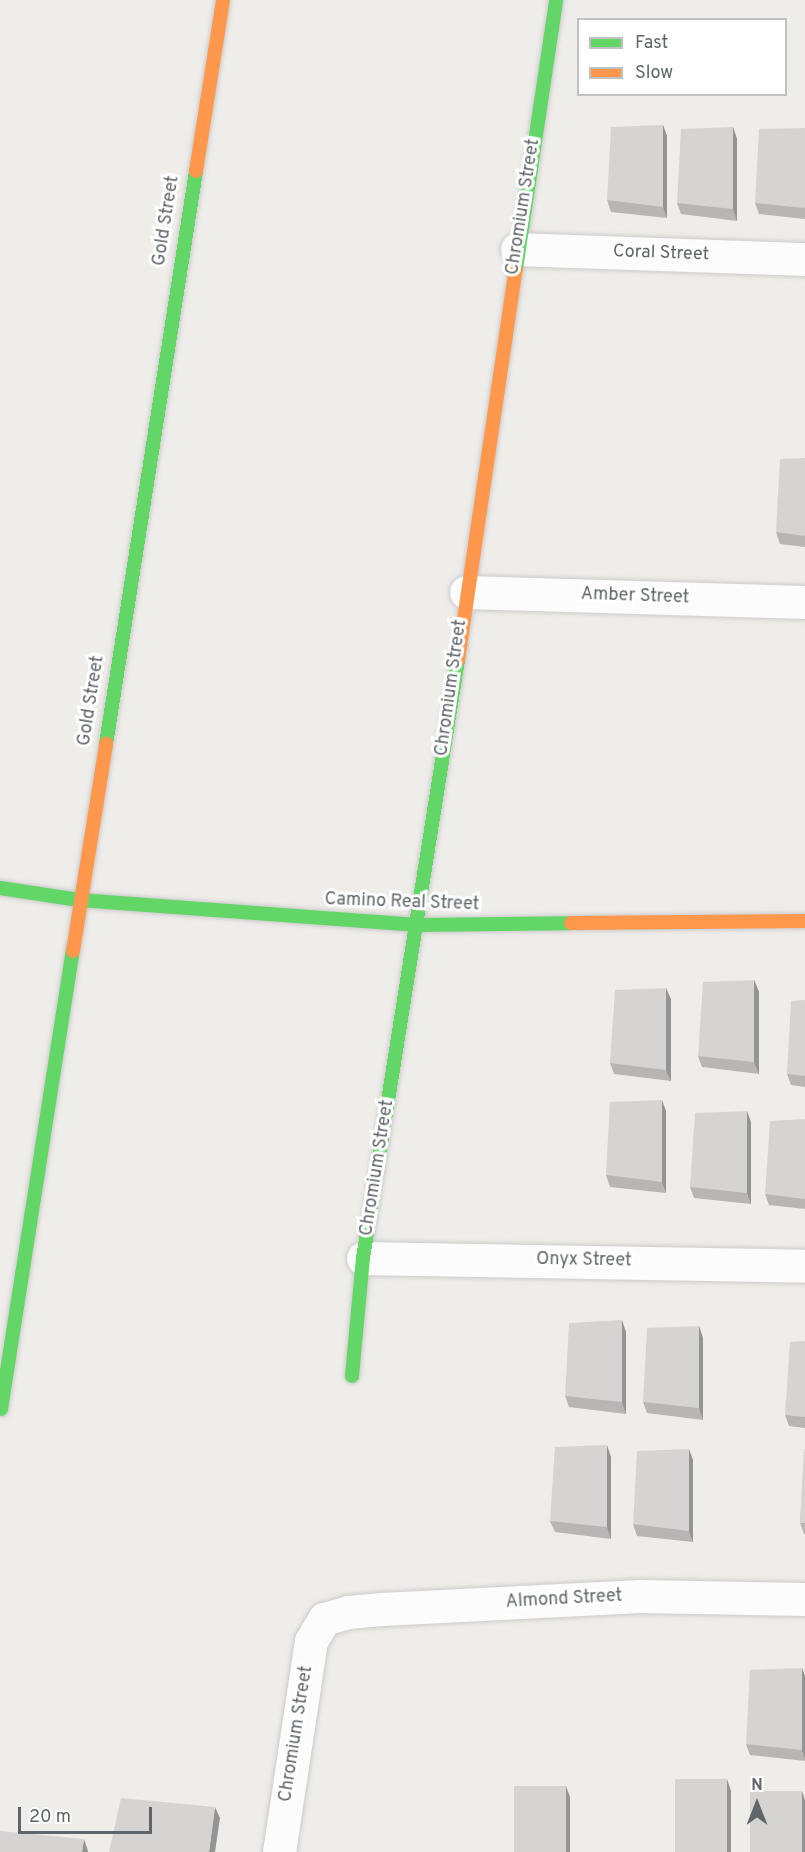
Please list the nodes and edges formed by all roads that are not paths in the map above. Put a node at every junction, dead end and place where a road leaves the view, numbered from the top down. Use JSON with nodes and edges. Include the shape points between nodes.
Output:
{"nodes":[{"id":1,"x":223,"y":0,"type":"edge"},
{"id":2,"x":556,"y":0,"type":"edge"},
{"id":3,"x":517,"y":249,"type":"junction"},
{"id":4,"x":805,"y":259,"type":"edge"},
{"id":5,"x":466,"y":592,"type":"junction"},
{"id":6,"x":805,"y":602,"type":"edge"},
{"id":7,"x":0,"y":888,"type":"edge"},
{"id":8,"x":79,"y":900,"type":"junction"},
{"id":9,"x":805,"y":921,"type":"edge"},
{"id":10,"x":418,"y":925,"type":"junction"},
{"id":11,"x":363,"y":1258,"type":"junction"},
{"id":12,"x":805,"y":1266,"type":"edge"},
{"id":13,"x":352,"y":1376,"type":"dead end"},
{"id":14,"x":1,"y":1408,"type":"edge"},
{"id":15,"x":805,"y":1599,"type":"edge"},
{"id":16,"x":324,"y":1619,"type":"joint"},
{"id":17,"x":279,"y":1852,"type":"edge"}],
"edges":[{"from":1,"to":8,"type":"street","name":"Gold Street"},
{"from":2,"to":3,"type":"street","name":"Chromium Street"},
{"from":3,"to":4,"type":"street","name":"Coral Street"},
{"from":3,"to":5,"type":"street","name":"Chromium Street"},
{"from":5,"to":6,"type":"street","name":"Amber Street"},
{"from":5,"to":10,"type":"street","name":"Chromium Street"},
{"from":7,"to":8,"type":"street","name":"Camino Real Street"},
{"from":8,"to":10,"type":"street","name":"Camino Real Street"},
{"from":8,"to":14,"type":"street","name":"Gold Street"},
{"from":9,"to":10,"type":"street","name":"Camino Real Street"},
{"from":10,"to":11,"type":"street","name":"Chromium Street"},
{"from":11,"to":12,"type":"street","name":"Onyx Street"},
{"from":11,"to":13,"type":"street","name":"Chromium Street"},
{"from":15,"to":16,"type":"street","name":"Almond Street","via":[[640,1596],[382,1609]]},
{"from":16,"to":17,"type":"street","name":"Chromium Street","via":[[311,1641]]}]}
